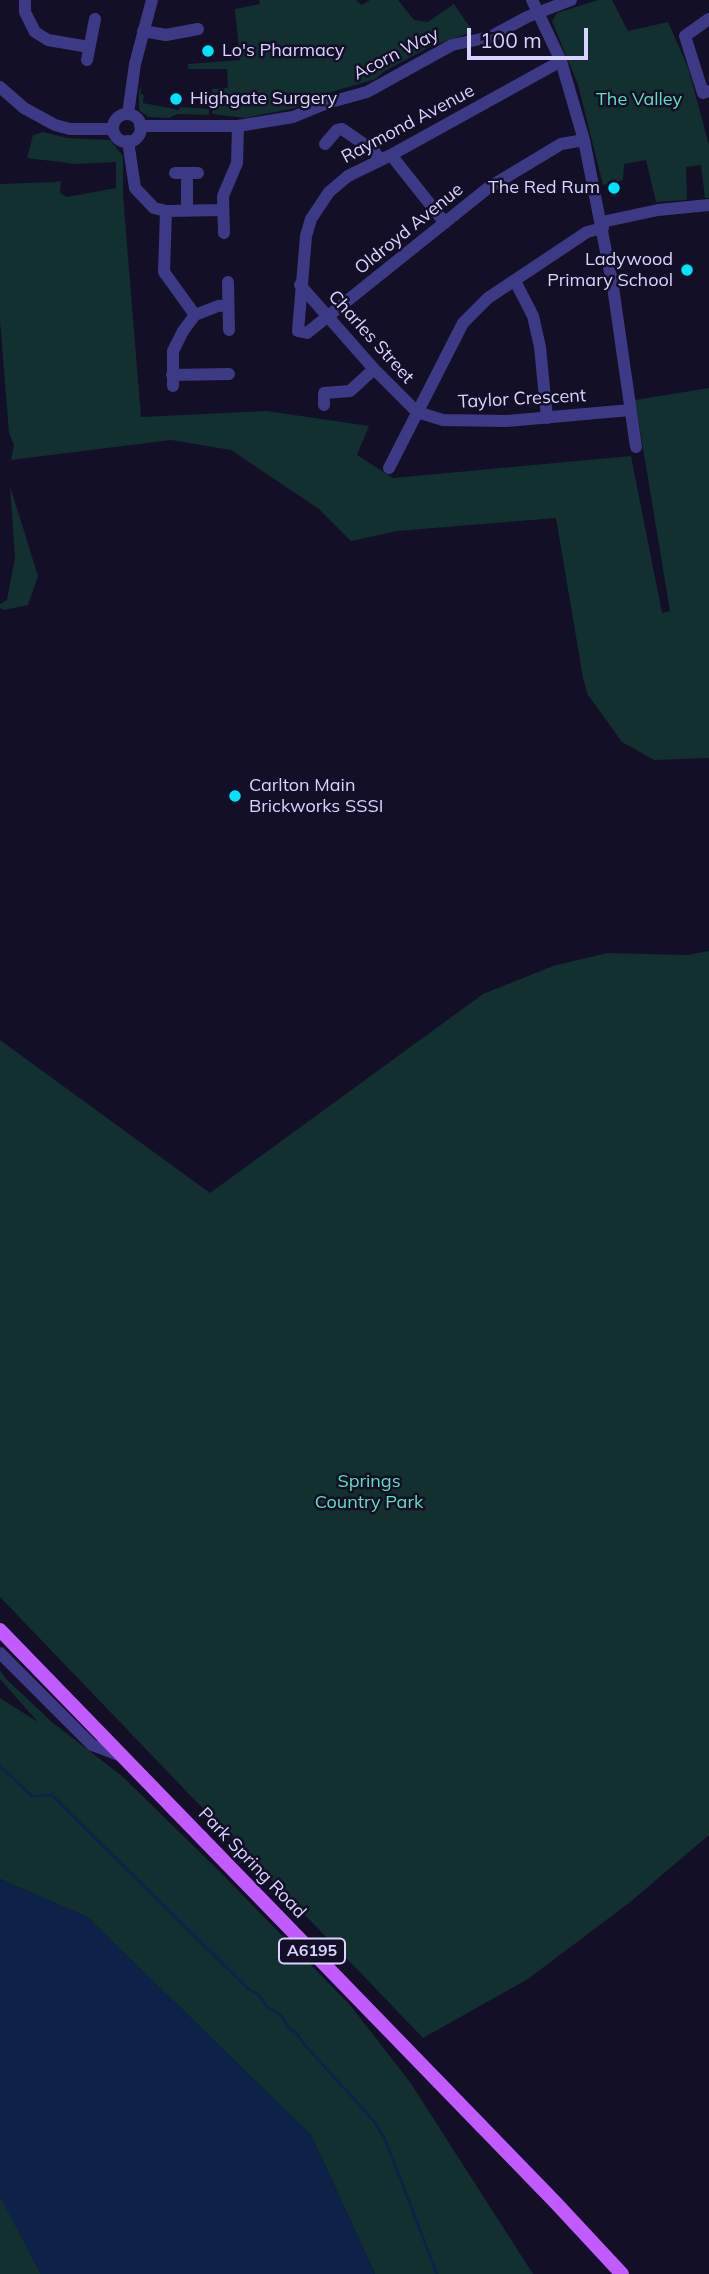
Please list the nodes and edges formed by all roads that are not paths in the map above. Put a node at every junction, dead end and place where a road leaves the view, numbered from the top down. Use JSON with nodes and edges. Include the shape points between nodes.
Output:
{"nodes":[{"id":1,"x":24,"y":0,"type":"edge"},
{"id":2,"x":152,"y":0,"type":"edge"},
{"id":3,"x":532,"y":0,"type":"edge"},
{"id":4,"x":571,"y":0,"type":"edge"},
{"id":5,"x":539,"y":12,"type":"junction"},
{"id":6,"x":94,"y":19,"type":"dead end"},
{"id":7,"x":709,"y":19,"type":"edge"},
{"id":8,"x":198,"y":29,"type":"dead end"},
{"id":9,"x":143,"y":31,"type":"junction"},
{"id":10,"x":561,"y":61,"type":"junction"},
{"id":11,"x":0,"y":87,"type":"edge"},
{"id":12,"x":709,"y":92,"type":"edge"},
{"id":13,"x":128,"y":114,"type":"junction"},
{"id":14,"x":140,"y":126,"type":"junction"},
{"id":15,"x":238,"y":126,"type":"junction"},
{"id":16,"x":113,"y":129,"type":"junction"},
{"id":17,"x":583,"y":140,"type":"junction"},
{"id":18,"x":128,"y":141,"type":"junction"},
{"id":19,"x":325,"y":144,"type":"dead end"},
{"id":20,"x":386,"y":158,"type":"junction"},
{"id":21,"x":187,"y":173,"type":"dead end"},
{"id":22,"x":709,"y":205,"type":"edge"},
{"id":23,"x":166,"y":211,"type":"junction"},
{"id":24,"x":187,"y":211,"type":"junction"},
{"id":25,"x":223,"y":211,"type":"junction"},
{"id":26,"x":445,"y":222,"type":"junction"},
{"id":27,"x":602,"y":225,"type":"junction"},
{"id":28,"x":223,"y":233,"type":"dead end"},
{"id":29,"x":514,"y":281,"type":"junction"},
{"id":30,"x":228,"y":282,"type":"dead end"},
{"id":31,"x":300,"y":285,"type":"junction"},
{"id":32,"x":228,"y":305,"type":"junction"},
{"id":33,"x":195,"y":315,"type":"junction"},
{"id":34,"x":329,"y":316,"type":"junction"},
{"id":35,"x":229,"y":330,"type":"dead end"},
{"id":36,"x":298,"y":331,"type":"joint"},
{"id":37,"x":374,"y":369,"type":"junction"},
{"id":38,"x":229,"y":374,"type":"dead end"},
{"id":39,"x":324,"y":405,"type":"dead end"},
{"id":40,"x":630,"y":410,"type":"junction"},
{"id":41,"x":417,"y":412,"type":"junction"},
{"id":42,"x":547,"y":418,"type":"junction"},
{"id":43,"x":636,"y":446,"type":"dead end"},
{"id":44,"x":390,"y":468,"type":"dead end"},
{"id":45,"x":0,"y":1630,"type":"edge"},
{"id":46,"x":0,"y":1653,"type":"edge"},
{"id":47,"x":121,"y":1756,"type":"junction"},
{"id":48,"x":622,"y":2274,"type":"edge"}],
"edges":[{"from":1,"to":6,"type":"street","via":[[35,32],[88,53]]},
{"from":2,"to":9,"type":"street"},
{"from":3,"to":5,"type":"street"},
{"from":4,"to":5,"type":"street","name":"Acorn Way"},
{"from":5,"to":10,"type":"street"},
{"from":5,"to":15,"type":"street","name":"Acorn Way","via":[[490,37],[452,45],[367,92],[293,117]]},
{"from":7,"to":12,"type":"street","via":[[685,36],[703,93]]},
{"from":8,"to":9,"type":"street","via":[[166,35]]},
{"from":9,"to":13,"type":"street"},
{"from":10,"to":17,"type":"street"},
{"from":10,"to":20,"type":"street","name":"Raymond Avenue"},
{"from":11,"to":16,"type":"street","via":[[24,108],[55,125]]},
{"from":13,"to":14,"type":"street"},
{"from":13,"to":16,"type":"street","via":[[119,116]]},
{"from":14,"to":15,"type":"street","name":"Acorn Way"},
{"from":14,"to":18,"type":"street","via":[[138,135]]},
{"from":15,"to":25,"type":"street","via":[[237,163],[225,188]]},
{"from":16,"to":18,"type":"street","via":[[119,139]]},
{"from":17,"to":26,"type":"street","name":"Oldroyd Avenue","via":[[561,144],[488,188]]},
{"from":17,"to":27,"type":"street"},
{"from":18,"to":23,"type":"street","via":[[135,188],[154,208]]},
{"from":19,"to":20,"type":"street","via":[[342,129]]},
{"from":20,"to":26,"type":"street"},
{"from":20,"to":31,"type":"street","name":"Raymond Avenue","via":[[338,183],[319,204],[306,236]]},
{"from":21,"to":24,"type":"street"},
{"from":22,"to":27,"type":"street","via":[[658,210]]},
{"from":23,"to":24,"type":"street"},
{"from":23,"to":33,"type":"street","via":[[164,272]]},
{"from":24,"to":25,"type":"street"},
{"from":25,"to":28,"type":"street"},
{"from":26,"to":34,"type":"street","name":"Oldroyd Avenue"},
{"from":27,"to":29,"type":"street"},
{"from":27,"to":40,"type":"street"},
{"from":29,"to":41,"type":"street","via":[[463,323]]},
{"from":29,"to":42,"type":"street","via":[[533,316]]},
{"from":30,"to":32,"type":"street"},
{"from":31,"to":34,"type":"street","name":"Charles Street"},
{"from":31,"to":36,"type":"street","name":"Raymond Avenue"},
{"from":32,"to":33,"type":"street"},
{"from":32,"to":35,"type":"street"},
{"from":33,"to":38,"type":"street","via":[[175,344],[173,380]]},
{"from":34,"to":36,"type":"street","name":"Oldroyd Avenue","via":[[307,333]]},
{"from":34,"to":37,"type":"street","name":"Charles Street"},
{"from":37,"to":39,"type":"street","via":[[350,391],[324,393]]},
{"from":37,"to":41,"type":"street","name":"Charles Street"},
{"from":40,"to":42,"type":"street","name":"Taylor Crescent"},
{"from":40,"to":43,"type":"street"},
{"from":41,"to":42,"type":"street","name":"Taylor Crescent","via":[[443,420]]},
{"from":41,"to":44,"type":"street"},
{"from":45,"to":47,"type":"main road","name":"Park Spring Road","number":"A6195"},
{"from":46,"to":47,"type":"street","via":[[93,1745]]},
{"from":47,"to":48,"type":"main road","name":"Park Spring Road","number":"A6195"}]}
